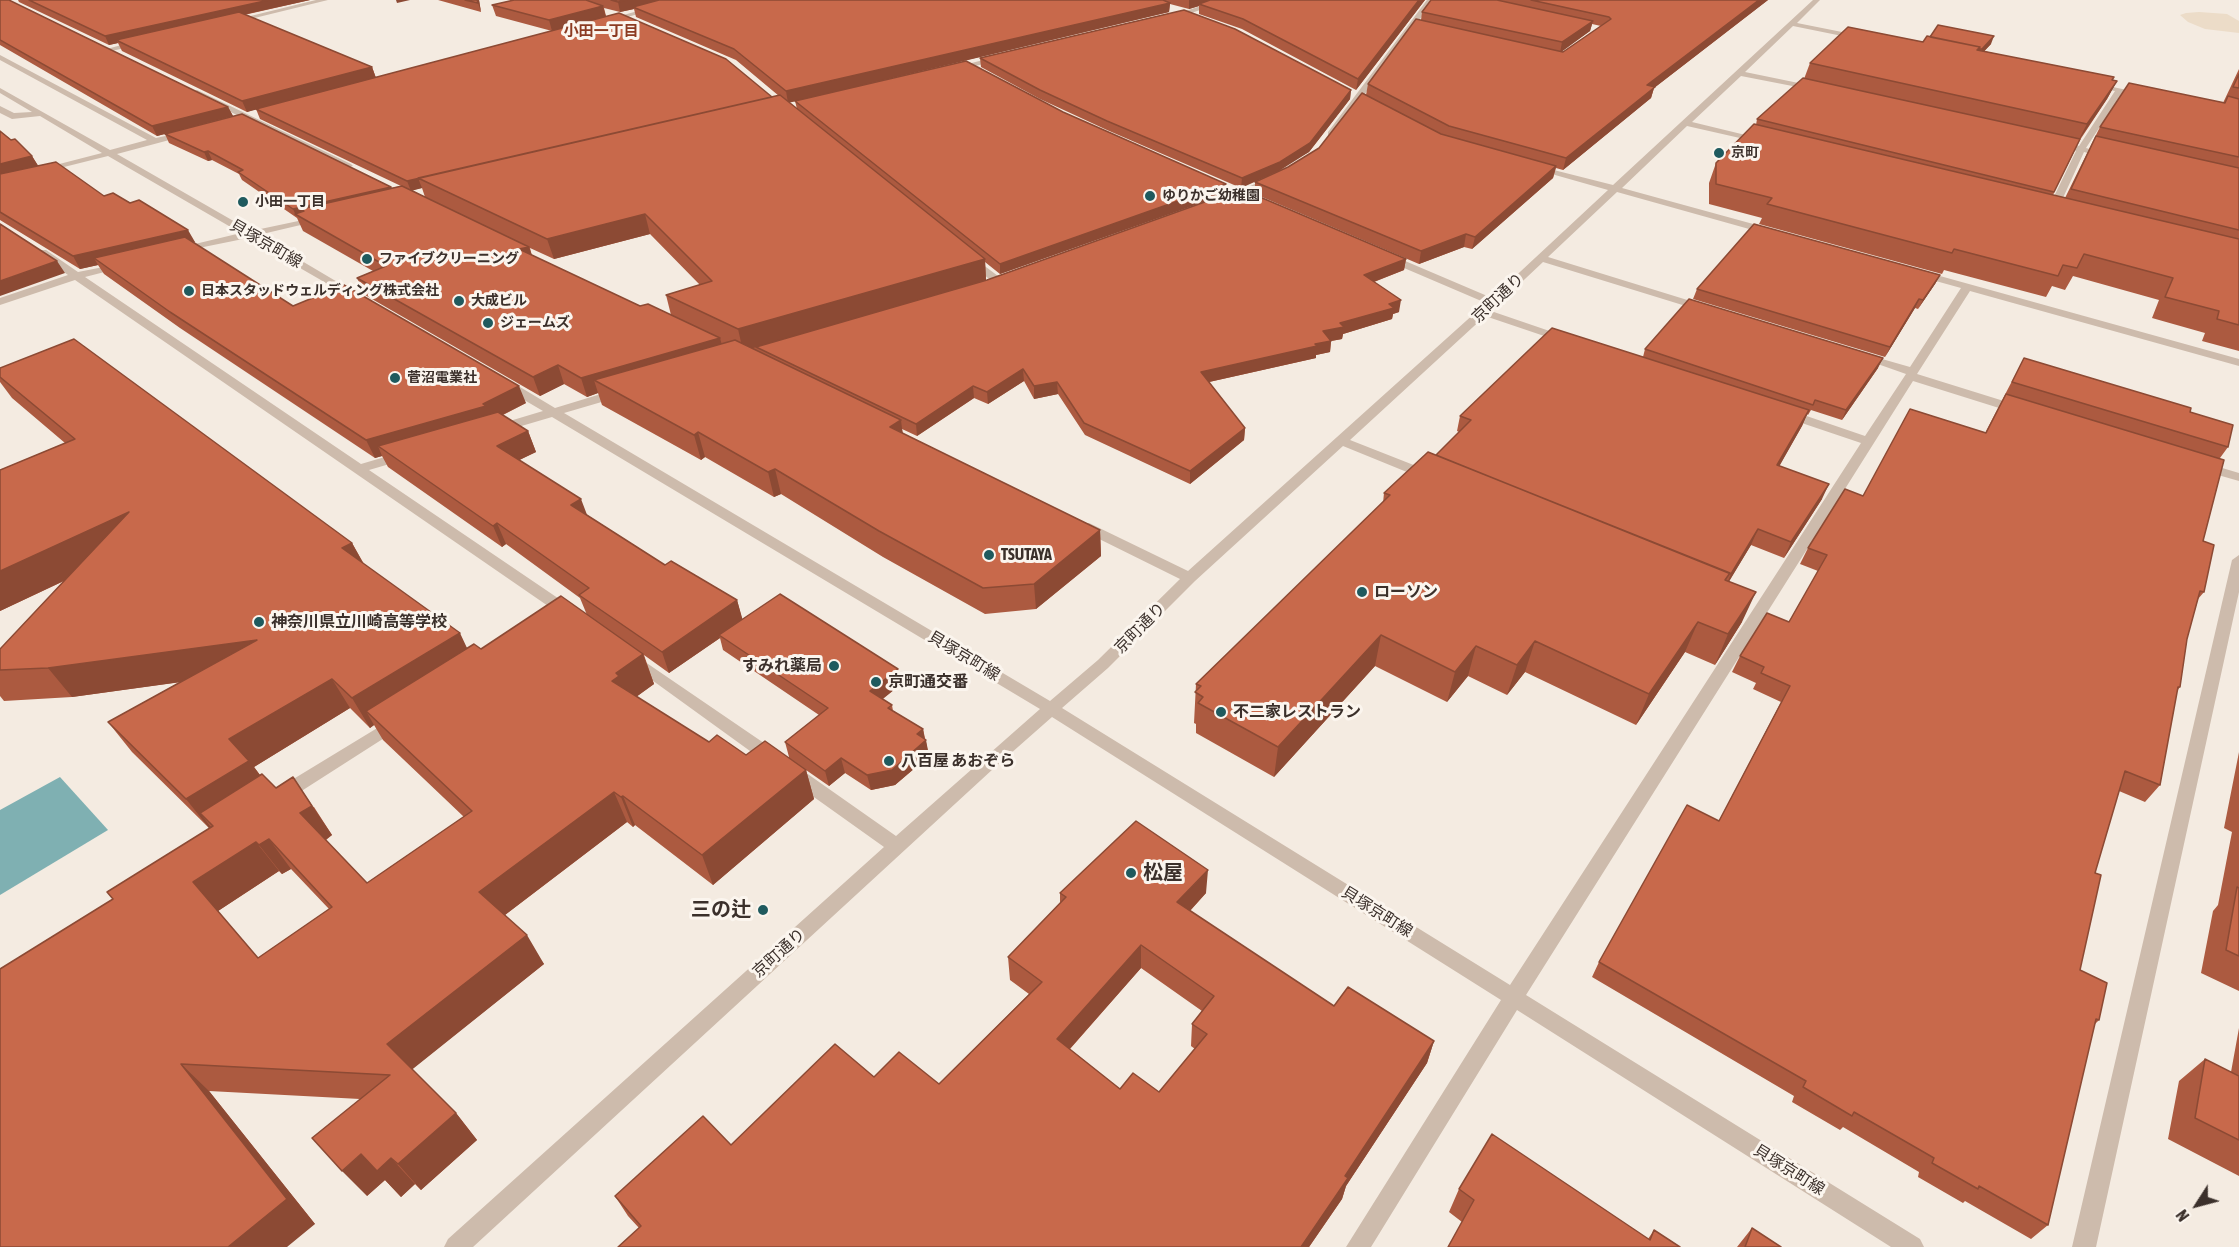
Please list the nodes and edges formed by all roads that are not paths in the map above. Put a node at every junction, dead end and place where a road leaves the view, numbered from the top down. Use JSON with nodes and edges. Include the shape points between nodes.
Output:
{"nodes":[{"id":1,"x":325,"y":0,"type":"edge"},
{"id":2,"x":685,"y":0,"type":"edge"},
{"id":3,"x":1226,"y":0,"type":"edge"},
{"id":4,"x":1431,"y":0,"type":"edge"},
{"id":5,"x":1817,"y":0,"type":"edge"},
{"id":6,"x":1167,"y":7,"type":"edge"},
{"id":7,"x":610,"y":13,"type":"edge"},
{"id":8,"x":1188,"y":14,"type":"junction"},
{"id":9,"x":622,"y":17,"type":"junction"},
{"id":10,"x":1198,"y":17,"type":"edge"},
{"id":11,"x":1165,"y":19,"type":"edge"},
{"id":12,"x":633,"y":21,"type":"edge"},
{"id":13,"x":222,"y":23,"type":"edge"},
{"id":14,"x":599,"y":23,"type":"edge"},
{"id":15,"x":1792,"y":24,"type":"junction"},
{"id":16,"x":1413,"y":25,"type":"junction"},
{"id":17,"x":1424,"y":27,"type":"edge"},
{"id":18,"x":153,"y":39,"type":"edge"},
{"id":19,"x":1869,"y":40,"type":"edge"},
{"id":20,"x":98,"y":45,"type":"edge"},
{"id":21,"x":107,"y":50,"type":"junction"},
{"id":22,"x":118,"y":54,"type":"edge"},
{"id":23,"x":1014,"y":54,"type":"edge"},
{"id":24,"x":0,"y":57,"type":"edge"},
{"id":25,"x":968,"y":65,"type":"junction"},
{"id":26,"x":946,"y":70,"type":"edge"},
{"id":27,"x":977,"y":70,"type":"edge"},
{"id":28,"x":1740,"y":73,"type":"junction"},
{"id":29,"x":2086,"y":83,"type":"edge"},
{"id":30,"x":190,"y":89,"type":"edge"},
{"id":31,"x":0,"y":90,"type":"edge"},
{"id":32,"x":2120,"y":90,"type":"junction"},
{"id":33,"x":1823,"y":91,"type":"edge"},
{"id":34,"x":2152,"y":96,"type":"edge"},
{"id":35,"x":0,"y":109,"type":"edge"},
{"id":36,"x":39,"y":114,"type":"junction"},
{"id":37,"x":254,"y":115,"type":"junction"},
{"id":38,"x":227,"y":122,"type":"edge"},
{"id":39,"x":1686,"y":123,"type":"junction"},
{"id":40,"x":196,"y":130,"type":"edge"},
{"id":41,"x":155,"y":141,"type":"junction"},
{"id":42,"x":1765,"y":142,"type":"edge"},
{"id":43,"x":2048,"y":142,"type":"edge"},
{"id":44,"x":1322,"y":147,"type":"edge"},
{"id":45,"x":2081,"y":149,"type":"junction"},
{"id":46,"x":110,"y":154,"type":"junction"},
{"id":47,"x":2115,"y":157,"type":"edge"},
{"id":48,"x":1530,"y":166,"type":"edge"},
{"id":49,"x":359,"y":171,"type":"edge"},
{"id":50,"x":34,"y":174,"type":"edge"},
{"id":51,"x":1283,"y":175,"type":"edge"},
{"id":52,"x":1617,"y":189,"type":"junction"},
{"id":53,"x":1220,"y":201,"type":"edge"},
{"id":54,"x":2040,"y":209,"type":"edge"},
{"id":55,"x":2052,"y":212,"type":"junction"},
{"id":56,"x":2062,"y":214,"type":"edge"},
{"id":57,"x":328,"y":216,"type":"edge"},
{"id":58,"x":250,"y":234,"type":"junction"},
{"id":59,"x":1785,"y":236,"type":"edge"},
{"id":60,"x":35,"y":248,"type":"edge"},
{"id":61,"x":168,"y":253,"type":"edge"},
{"id":62,"x":963,"y":253,"type":"edge"},
{"id":63,"x":1377,"y":253,"type":"edge"},
{"id":64,"x":1541,"y":258,"type":"junction"},
{"id":65,"x":136,"y":261,"type":"edge"},
{"id":66,"x":1910,"y":271,"type":"edge"},
{"id":67,"x":78,"y":275,"type":"junction"},
{"id":68,"x":983,"y":287,"type":"edge"},
{"id":69,"x":1966,"y":287,"type":"junction"},
{"id":70,"x":0,"y":302,"type":"edge"},
{"id":71,"x":366,"y":302,"type":"edge"},
{"id":72,"x":1493,"y":302,"type":"junction"},
{"id":73,"x":1484,"y":312,"type":"junction"},
{"id":74,"x":1721,"y":313,"type":"edge"},
{"id":75,"x":1578,"y":344,"type":"edge"},
{"id":76,"x":1845,"y":352,"type":"edge"},
{"id":77,"x":2239,"y":363,"type":"edge"},
{"id":78,"x":489,"y":374,"type":"edge"},
{"id":79,"x":1911,"y":374,"type":"junction"},
{"id":80,"x":632,"y":389,"type":"edge"},
{"id":81,"x":1768,"y":407,"type":"edge"},
{"id":82,"x":555,"y":412,"type":"junction"},
{"id":83,"x":2035,"y":415,"type":"edge"},
{"id":84,"x":488,"y":432,"type":"edge"},
{"id":85,"x":1341,"y":441,"type":"junction"},
{"id":86,"x":1868,"y":441,"type":"junction"},
{"id":87,"x":416,"y":452,"type":"edge"},
{"id":88,"x":2194,"y":463,"type":"edge"},
{"id":89,"x":359,"y":469,"type":"junction"},
{"id":90,"x":2239,"y":477,"type":"edge"},
{"id":91,"x":1444,"y":482,"type":"edge"},
{"id":92,"x":1070,"y":519,"type":"edge"},
{"id":93,"x":2239,"y":560,"type":"edge"},
{"id":94,"x":1190,"y":578,"type":"junction"},
{"id":95,"x":549,"y":626,"type":"edge"},
{"id":96,"x":617,"y":647,"type":"edge"},
{"id":97,"x":1050,"y":708,"type":"junction"},
{"id":98,"x":408,"y":715,"type":"edge"},
{"id":99,"x":266,"y":805,"type":"edge"},
{"id":100,"x":896,"y":846,"type":"junction"},
{"id":101,"x":1514,"y":998,"type":"junction"},
{"id":102,"x":456,"y":1247,"type":"edge"},
{"id":103,"x":1358,"y":1247,"type":"edge"},
{"id":104,"x":1912,"y":1247,"type":"edge"},
{"id":105,"x":2084,"y":1247,"type":"edge"}],
"edges":[{"from":1,"to":13,"type":"street"},
{"from":2,"to":9,"type":"street"},
{"from":3,"to":8,"type":"street"},
{"from":4,"to":16,"type":"street"},
{"from":5,"to":15,"type":"street","name":"京町通り"},
{"from":6,"to":8,"type":"street"},
{"from":7,"to":9,"type":"street"},
{"from":8,"to":10,"type":"street"},
{"from":8,"to":11,"type":"street"},
{"from":9,"to":12,"type":"street"},
{"from":9,"to":14,"type":"street"},
{"from":15,"to":19,"type":"street"},
{"from":15,"to":28,"type":"street","name":"京町通り"},
{"from":16,"to":17,"type":"street"},
{"from":16,"to":44,"type":"street"},
{"from":18,"to":21,"type":"street"},
{"from":20,"to":21,"type":"street"},
{"from":21,"to":22,"type":"street"},
{"from":23,"to":25,"type":"street"},
{"from":24,"to":41,"type":"street"},
{"from":25,"to":26,"type":"street"},
{"from":25,"to":27,"type":"street"},
{"from":28,"to":33,"type":"street"},
{"from":28,"to":39,"type":"street","name":"京町通り"},
{"from":29,"to":32,"type":"street"},
{"from":30,"to":37,"type":"street"},
{"from":31,"to":36,"type":"street","name":"貝塚京町線"},
{"from":32,"to":34,"type":"street"},
{"from":32,"to":45,"type":"street"},
{"from":35,"to":36,"type":"street","via":[[12,117]]},
{"from":36,"to":46,"type":"street","name":"貝塚京町線"},
{"from":37,"to":38,"type":"street"},
{"from":37,"to":49,"type":"street"},
{"from":39,"to":42,"type":"street"},
{"from":39,"to":52,"type":"street","name":"京町通り"},
{"from":40,"to":41,"type":"street"},
{"from":41,"to":46,"type":"street"},
{"from":43,"to":45,"type":"street"},
{"from":45,"to":47,"type":"street"},
{"from":45,"to":55,"type":"street"},
{"from":46,"to":50,"type":"street"},
{"from":46,"to":58,"type":"street","name":"貝塚京町線"},
{"from":48,"to":52,"type":"street"},
{"from":51,"to":53,"type":"street"},
{"from":52,"to":59,"type":"street"},
{"from":52,"to":64,"type":"street","name":"京町通り"},
{"from":54,"to":55,"type":"street"},
{"from":55,"to":56,"type":"street"},
{"from":57,"to":58,"type":"street"},
{"from":58,"to":61,"type":"street"},
{"from":58,"to":71,"type":"street","name":"貝塚京町線"},
{"from":60,"to":67,"type":"street"},
{"from":62,"to":68,"type":"street","via":[[1004,279]]},
{"from":63,"to":72,"type":"street"},
{"from":64,"to":72,"type":"street","name":"京町通り"},
{"from":64,"to":74,"type":"street"},
{"from":65,"to":67,"type":"street"},
{"from":66,"to":69,"type":"street"},
{"from":67,"to":70,"type":"street"},
{"from":67,"to":89,"type":"street"},
{"from":69,"to":77,"type":"street"},
{"from":69,"to":79,"type":"street"},
{"from":72,"to":73,"type":"street","name":"京町通り"},
{"from":73,"to":75,"type":"street"},
{"from":73,"to":85,"type":"street","name":"京町通り"},
{"from":76,"to":79,"type":"street"},
{"from":78,"to":82,"type":"street","name":"貝塚京町線"},
{"from":79,"to":83,"type":"street"},
{"from":79,"to":86,"type":"street"},
{"from":80,"to":82,"type":"street"},
{"from":81,"to":86,"type":"street"},
{"from":82,"to":84,"type":"street"},
{"from":82,"to":97,"type":"street","name":"貝塚京町線"},
{"from":85,"to":91,"type":"street"},
{"from":85,"to":94,"type":"street","name":"京町通り"},
{"from":86,"to":101,"type":"street","via":[[1754,609]]},
{"from":87,"to":89,"type":"street"},
{"from":88,"to":90,"type":"street"},
{"from":89,"to":95,"type":"street","via":[[574,616]]},
{"from":92,"to":94,"type":"street"},
{"from":93,"to":105,"type":"street"},
{"from":94,"to":97,"type":"street","name":"京町通り","via":[[1103,664]]},
{"from":96,"to":100,"type":"street"},
{"from":97,"to":100,"type":"street","name":"京町通り"},
{"from":97,"to":101,"type":"street","name":"貝塚京町線"},
{"from":98,"to":99,"type":"street"},
{"from":100,"to":102,"type":"street","name":"京町通り"},
{"from":101,"to":103,"type":"street"},
{"from":101,"to":104,"type":"street","name":"貝塚京町線"}]}
